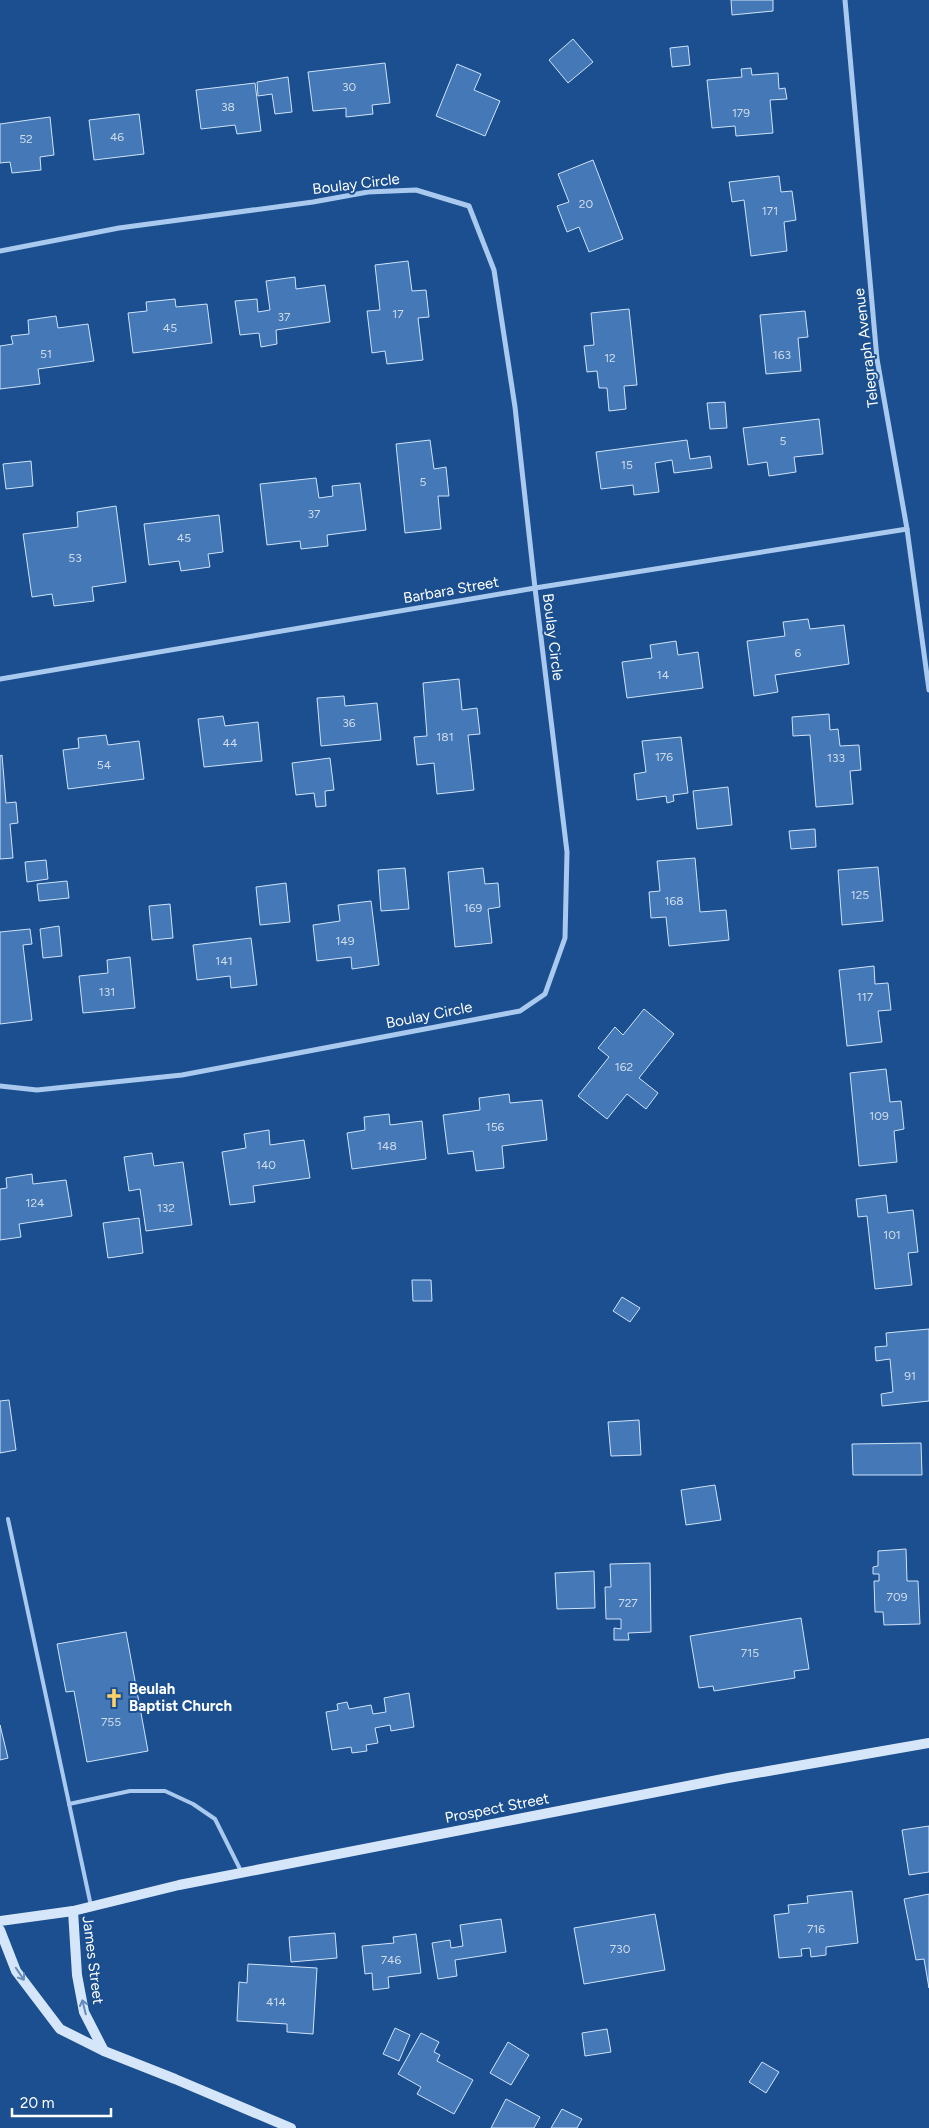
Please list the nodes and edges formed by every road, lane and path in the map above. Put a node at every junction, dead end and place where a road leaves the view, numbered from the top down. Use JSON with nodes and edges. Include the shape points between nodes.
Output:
{"nodes":[{"id":1,"x":845,"y":0,"type":"edge"},
{"id":2,"x":0,"y":251,"type":"edge"},
{"id":3,"x":907,"y":529,"type":"junction"},
{"id":4,"x":535,"y":588,"type":"junction"},
{"id":5,"x":0,"y":679,"type":"edge"},
{"id":6,"x":929,"y":690,"type":"edge"},
{"id":7,"x":0,"y":1086,"type":"edge"},
{"id":8,"x":8,"y":1519,"type":"dead end"},
{"id":9,"x":929,"y":1743,"type":"edge"},
{"id":10,"x":69,"y":1804,"type":"junction"},
{"id":11,"x":242,"y":1873,"type":"junction"},
{"id":12,"x":91,"y":1906,"type":"junction"},
{"id":13,"x":73,"y":1910,"type":"junction"},
{"id":14,"x":0,"y":1922,"type":"edge"},
{"id":15,"x":0,"y":1930,"type":"edge"},
{"id":16,"x":104,"y":2051,"type":"junction"},
{"id":17,"x":291,"y":2128,"type":"edge"}],
"edges":[{"from":1,"to":3,"type":"street","name":"Telegraph Avenue","via":[[877,359]]},
{"from":2,"to":4,"type":"street","name":"Boulay Circle","via":[[118,228],[368,192],[416,190],[469,206],[494,270],[515,407]]},
{"from":3,"to":4,"type":"street","name":"Barbara Street"},
{"from":3,"to":6,"type":"street","name":"Telegraph Avenue"},
{"from":4,"to":5,"type":"street","name":"Barbara Street"},
{"from":4,"to":7,"type":"street","name":"Boulay Circle","via":[[567,852],[565,938],[545,994],[520,1010],[182,1075],[38,1090]]},
{"from":8,"to":10,"type":"lane"},
{"from":9,"to":11,"type":"main road","name":"Prospect Street","via":[[728,1778]]},
{"from":10,"to":11,"type":"lane","via":[[130,1791],[165,1791],[194,1804],[215,1819]]},
{"from":10,"to":12,"type":"lane"},
{"from":11,"to":12,"type":"main road","name":"Prospect Street"},
{"from":12,"to":13,"type":"main road","name":"Prospect Street"},
{"from":13,"to":14,"type":"main road","name":"James Street"},
{"from":16,"to":13,"type":"main road","name":"James Street","one_way":true,"via":[[84,2012],[74,1944]]},
{"from":15,"to":16,"type":"main road","one_way":true,"via":[[16,1971],[60,2029]]},
{"from":16,"to":17,"type":"main road"}]}
